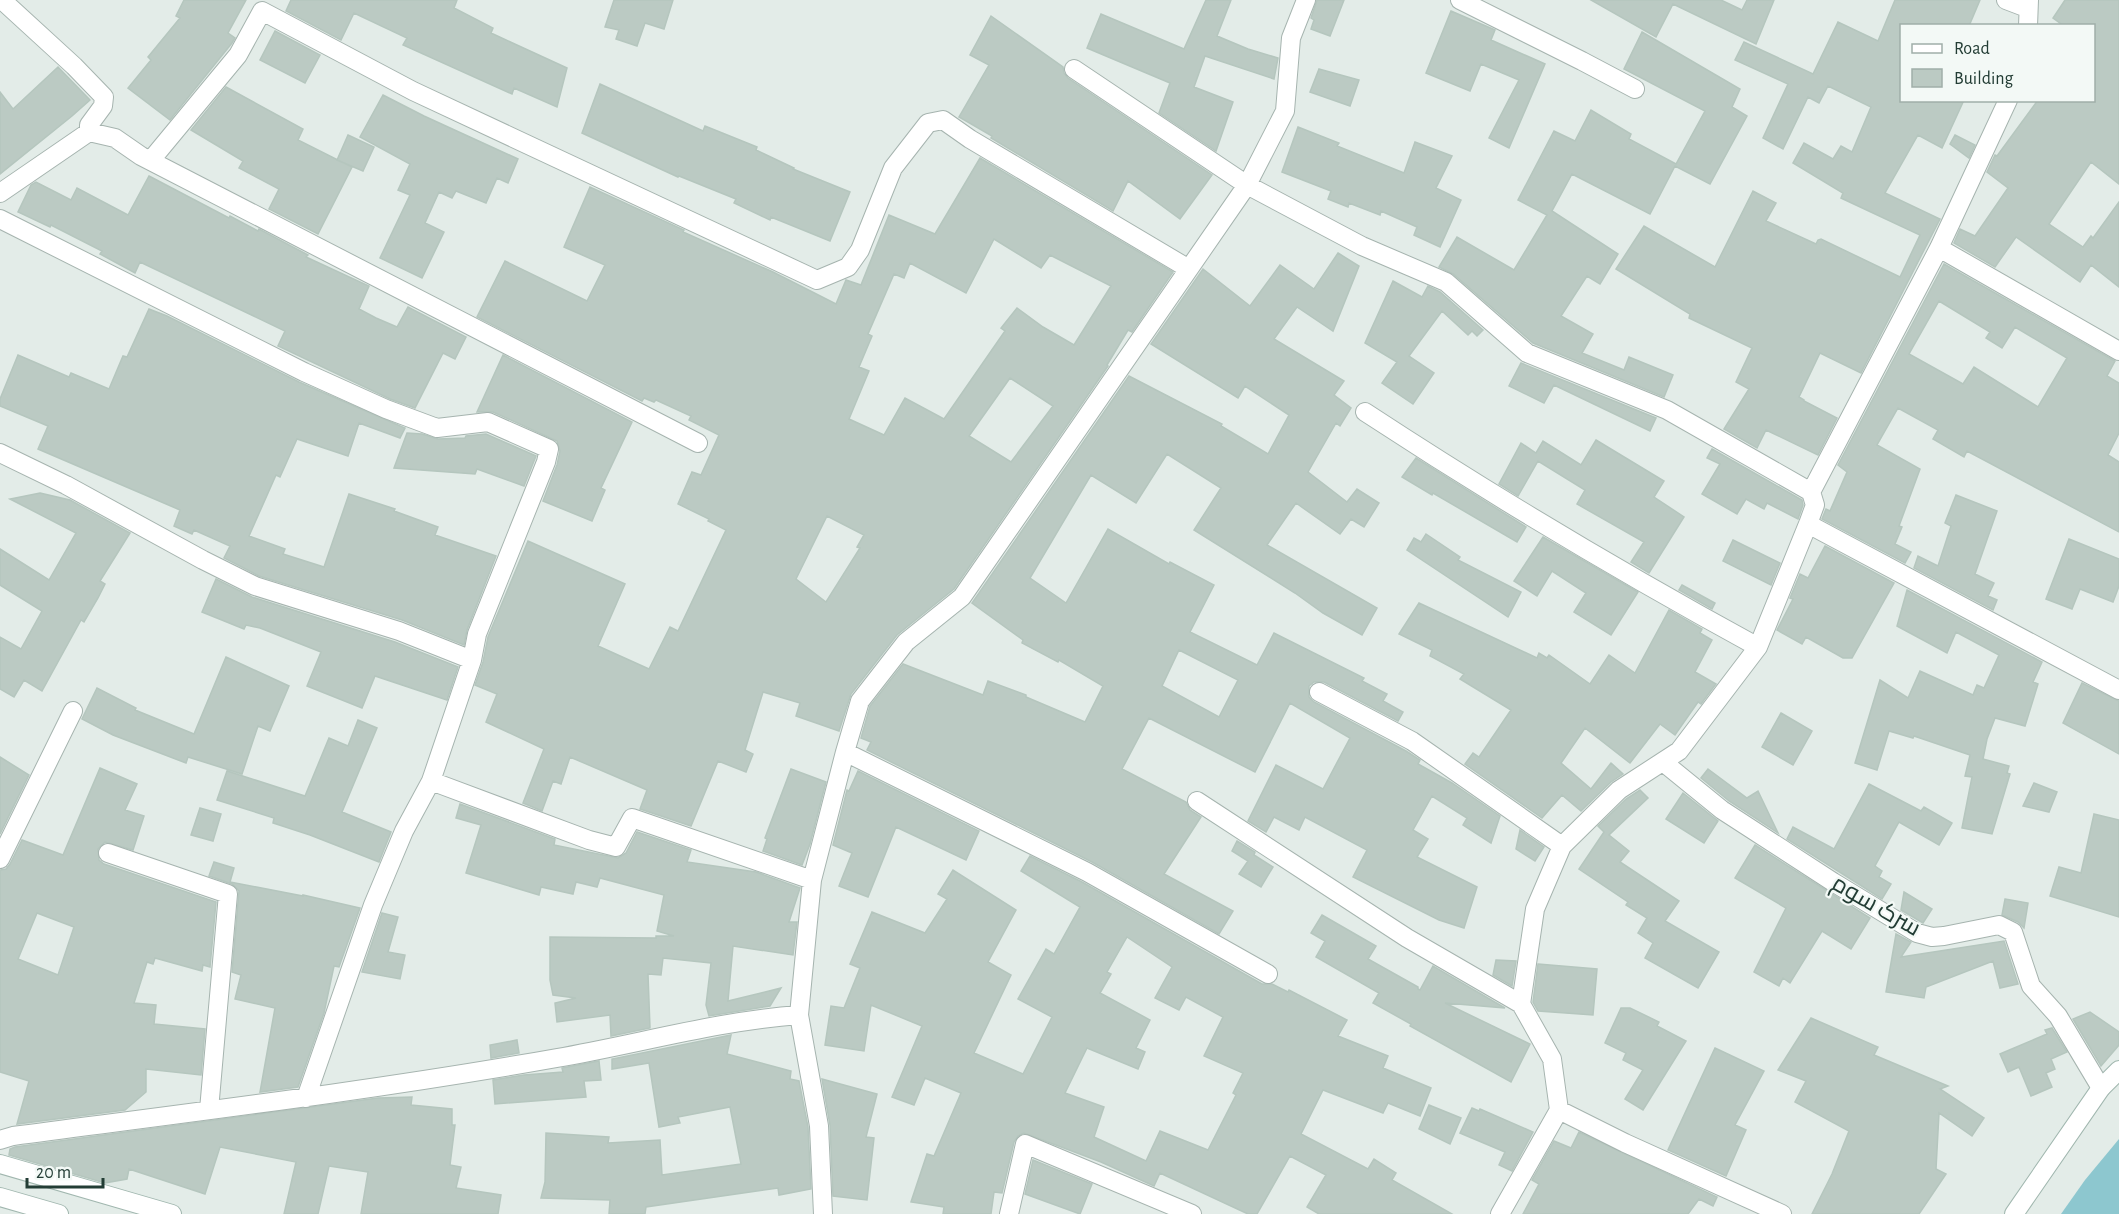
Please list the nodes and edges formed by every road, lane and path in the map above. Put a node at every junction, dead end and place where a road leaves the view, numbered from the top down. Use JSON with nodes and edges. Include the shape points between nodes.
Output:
{"nodes":[{"id":1,"x":2,"y":0,"type":"edge"},
{"id":2,"x":1306,"y":0,"type":"edge"},
{"id":3,"x":1460,"y":0,"type":"edge"},
{"id":4,"x":2006,"y":0,"type":"edge"},
{"id":5,"x":2028,"y":11,"type":"edge"},
{"id":6,"x":1074,"y":69,"type":"dead end"},
{"id":7,"x":1635,"y":89,"type":"dead end"},
{"id":8,"x":2007,"y":102,"type":"edge"},
{"id":9,"x":89,"y":132,"type":"junction"},
{"id":10,"x":151,"y":160,"type":"junction"},
{"id":11,"x":1247,"y":185,"type":"junction"},
{"id":12,"x":0,"y":193,"type":"edge"},
{"id":13,"x":0,"y":219,"type":"edge"},
{"id":14,"x":1939,"y":248,"type":"junction"},
{"id":15,"x":1189,"y":268,"type":"junction"},
{"id":16,"x":2119,"y":351,"type":"edge"},
{"id":17,"x":1365,"y":412,"type":"dead end"},
{"id":18,"x":698,"y":443,"type":"dead end"},
{"id":19,"x":0,"y":453,"type":"edge"},
{"id":20,"x":1812,"y":492,"type":"junction"},
{"id":21,"x":1808,"y":524,"type":"junction"},
{"id":22,"x":1758,"y":647,"type":"junction"},
{"id":23,"x":472,"y":660,"type":"junction"},
{"id":24,"x":2119,"y":690,"type":"edge"},
{"id":25,"x":1319,"y":692,"type":"dead end"},
{"id":26,"x":73,"y":711,"type":"dead end"},
{"id":27,"x":845,"y":752,"type":"junction"},
{"id":28,"x":1663,"y":762,"type":"junction"},
{"id":29,"x":431,"y":781,"type":"junction"},
{"id":30,"x":1197,"y":801,"type":"dead end"},
{"id":31,"x":1562,"y":846,"type":"junction"},
{"id":32,"x":108,"y":853,"type":"dead end"},
{"id":33,"x":0,"y":859,"type":"edge"},
{"id":34,"x":812,"y":880,"type":"junction"},
{"id":35,"x":1268,"y":974,"type":"dead end"},
{"id":36,"x":1521,"y":1004,"type":"junction"},
{"id":37,"x":799,"y":1015,"type":"junction"},
{"id":38,"x":2119,"y":1070,"type":"edge"},
{"id":39,"x":2102,"y":1088,"type":"junction"},
{"id":40,"x":306,"y":1098,"type":"junction"},
{"id":41,"x":209,"y":1110,"type":"junction"},
{"id":42,"x":1559,"y":1110,"type":"junction"},
{"id":43,"x":0,"y":1140,"type":"edge"},
{"id":44,"x":0,"y":1164,"type":"edge"},
{"id":45,"x":0,"y":1197,"type":"edge"},
{"id":46,"x":58,"y":1214,"type":"edge"},
{"id":47,"x":172,"y":1214,"type":"edge"},
{"id":48,"x":823,"y":1214,"type":"edge"},
{"id":49,"x":1009,"y":1214,"type":"edge"},
{"id":50,"x":1192,"y":1214,"type":"edge"},
{"id":51,"x":1500,"y":1214,"type":"edge"},
{"id":52,"x":1782,"y":1214,"type":"edge"},
{"id":53,"x":2014,"y":1214,"type":"edge"}],
"edges":[{"from":1,"to":9,"type":"street","via":[[104,97]]},
{"from":2,"to":11,"type":"street","via":[[1291,38],[1285,111]]},
{"from":3,"to":7,"type":"street"},
{"from":4,"to":5,"type":"street"},
{"from":6,"to":11,"type":"street"},
{"from":8,"to":14,"type":"street"},
{"from":9,"to":10,"type":"street","via":[[114,138]]},
{"from":9,"to":12,"type":"street"},
{"from":10,"to":15,"type":"street","via":[[238,55],[262,11],[413,91],[817,280],[848,267],[860,250],[893,168],[928,123],[944,120]]},
{"from":10,"to":18,"type":"street"},
{"from":11,"to":15,"type":"street"},
{"from":11,"to":20,"type":"street","via":[[1362,246],[1446,282],[1527,353],[1667,411]]},
{"from":13,"to":23,"type":"street","via":[[304,372],[386,409],[437,428],[488,422],[549,449],[477,634]]},
{"from":14,"to":16,"type":"street"},
{"from":14,"to":20,"type":"street"},
{"from":15,"to":27,"type":"street","via":[[962,597],[906,642],[860,701]]},
{"from":17,"to":22,"type":"street","via":[[1635,579]]},
{"from":19,"to":23,"type":"street","via":[[255,586],[399,631]]},
{"from":20,"to":21,"type":"street","via":[[1815,505]]},
{"from":21,"to":22,"type":"street"},
{"from":21,"to":24,"type":"street"},
{"from":22,"to":28,"type":"street","via":[[1679,751]]},
{"from":23,"to":29,"type":"street"},
{"from":25,"to":31,"type":"street","via":[[1412,741]]},
{"from":26,"to":33,"type":"street"},
{"from":27,"to":34,"type":"street"},
{"from":27,"to":35,"type":"street","via":[[1087,872]]},
{"from":28,"to":31,"type":"street","via":[[1619,790]]},
{"from":28,"to":39,"type":"street","name":"سرک سوم","via":[[1722,810],[1917,933],[1944,936],[1999,925],[2013,932],[2031,986],[2058,1016]]},
{"from":29,"to":34,"type":"street","via":[[589,840],[616,847],[632,818]]},
{"from":29,"to":40,"type":"street","via":[[404,831],[373,905]]},
{"from":30,"to":36,"type":"street","via":[[1407,938]]},
{"from":31,"to":36,"type":"street","via":[[1535,909]]},
{"from":32,"to":41,"type":"street","via":[[228,894]]},
{"from":34,"to":37,"type":"street"},
{"from":36,"to":42,"type":"street","via":[[1552,1059]]},
{"from":37,"to":40,"type":"street","via":[[762,1018],[558,1058]]},
{"from":37,"to":48,"type":"street","via":[[819,1126]]},
{"from":38,"to":39,"type":"street"},
{"from":39,"to":53,"type":"street"},
{"from":40,"to":41,"type":"street"},
{"from":41,"to":43,"type":"street"},
{"from":42,"to":51,"type":"street"},
{"from":42,"to":52,"type":"street"},
{"from":44,"to":47,"type":"street"},
{"from":45,"to":46,"type":"street"},
{"from":49,"to":50,"type":"street","via":[[1024,1144]]}]}
